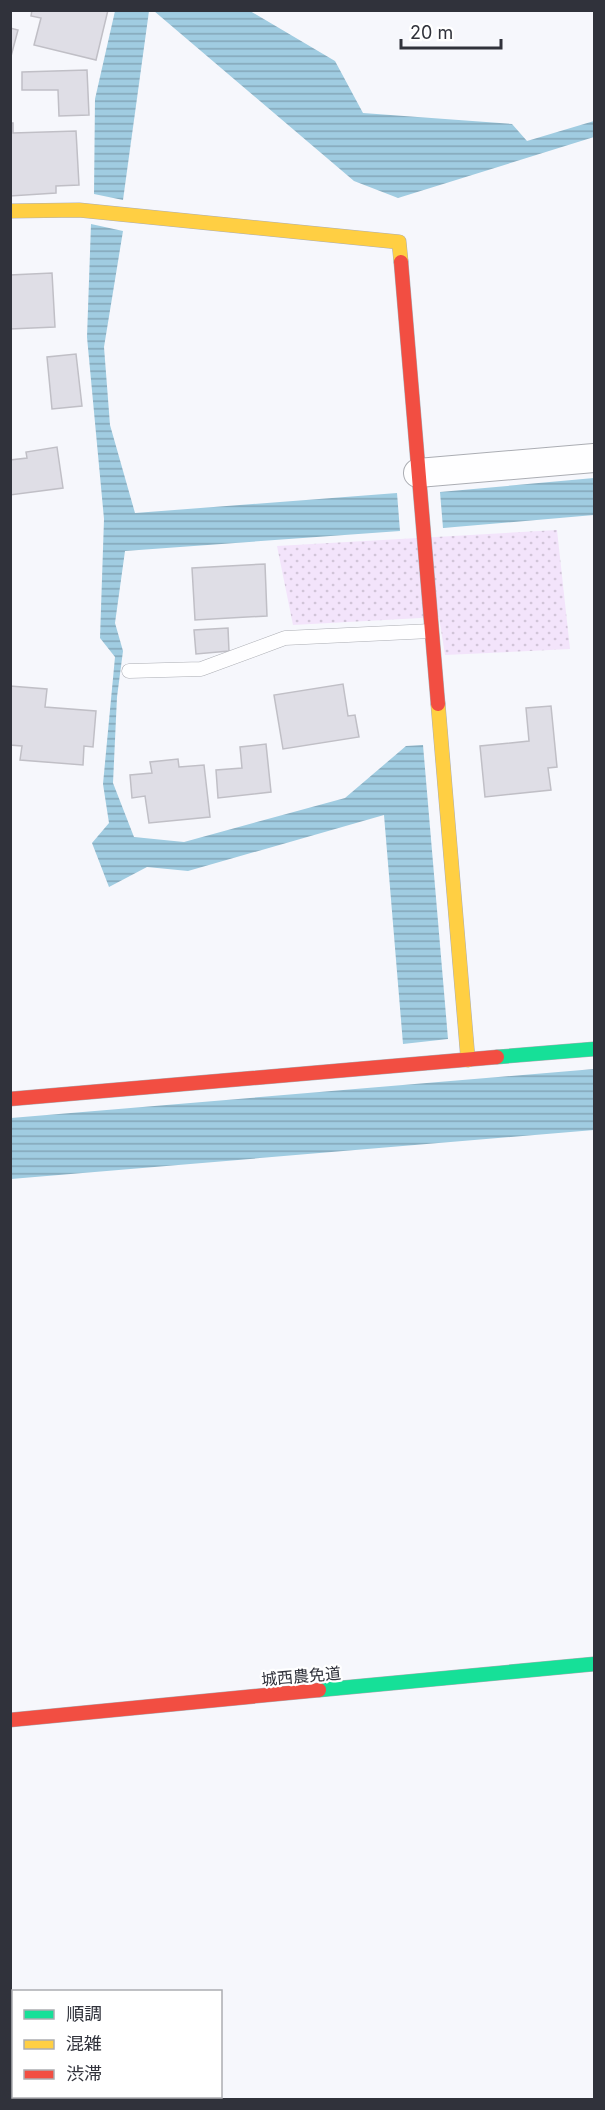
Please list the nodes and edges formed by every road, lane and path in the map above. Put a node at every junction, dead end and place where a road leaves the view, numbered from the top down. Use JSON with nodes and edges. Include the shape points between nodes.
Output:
{"nodes":[{"id":1,"x":10,"y":211,"type":"edge"},
{"id":2,"x":594,"y":458,"type":"edge"},
{"id":3,"x":418,"y":473,"type":"junction"},
{"id":4,"x":431,"y":631,"type":"junction"},
{"id":5,"x":129,"y":671,"type":"dead end"},
{"id":6,"x":594,"y":1049,"type":"edge"},
{"id":7,"x":468,"y":1060,"type":"junction"},
{"id":8,"x":10,"y":1099,"type":"edge"},
{"id":9,"x":594,"y":1664,"type":"edge"},
{"id":10,"x":10,"y":1720,"type":"edge"}],
"edges":[{"from":1,"to":3,"type":"street","via":[[79,210],[399,242]]},
{"from":2,"to":3,"type":"street"},
{"from":3,"to":4,"type":"street"},
{"from":4,"to":5,"type":"lane","via":[[285,638],[201,669]]},
{"from":4,"to":7,"type":"street"},
{"from":6,"to":7,"type":"street"},
{"from":7,"to":8,"type":"street"},
{"from":9,"to":10,"type":"street","name":"城西農免道"}]}
